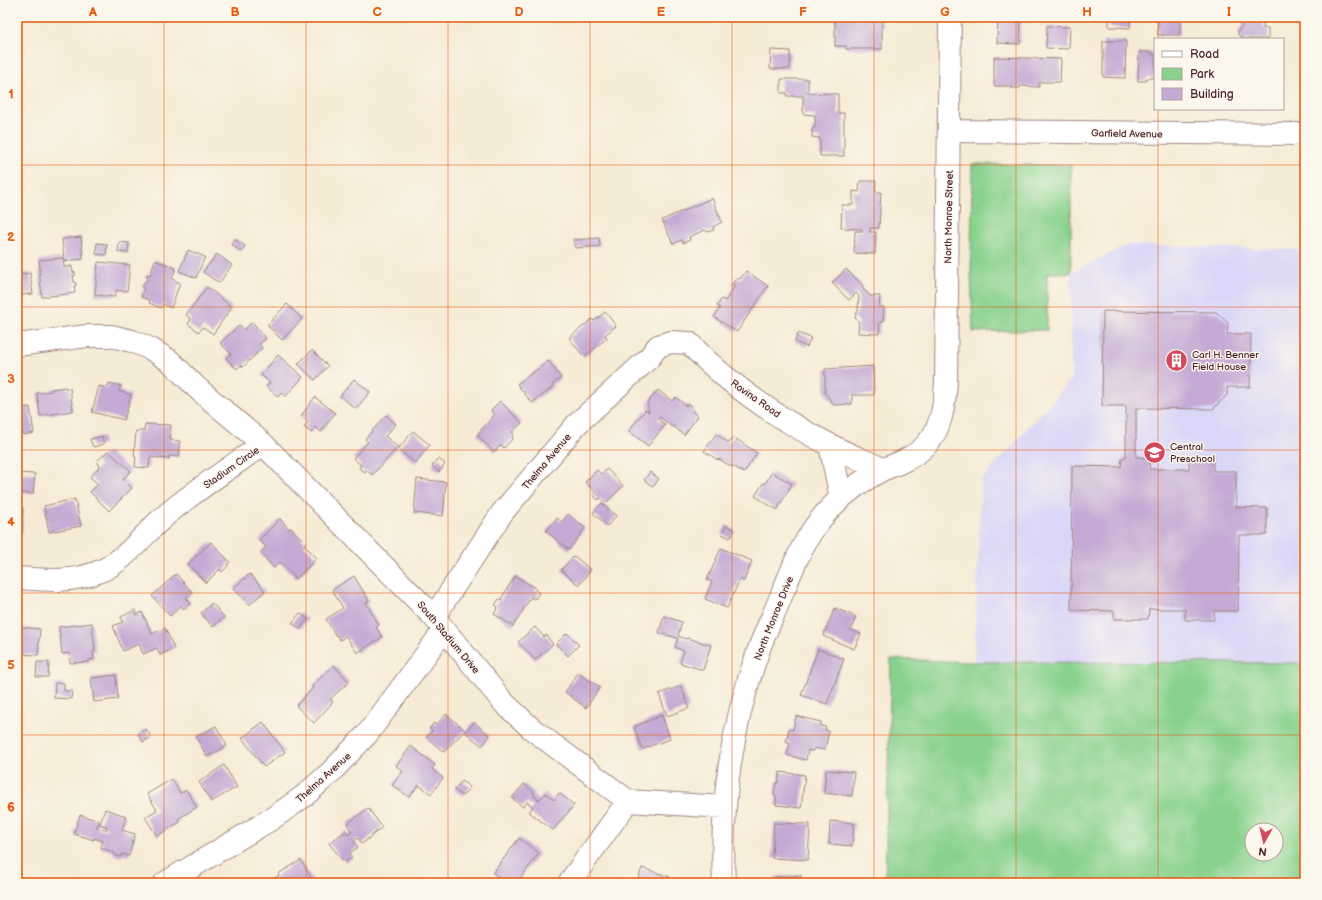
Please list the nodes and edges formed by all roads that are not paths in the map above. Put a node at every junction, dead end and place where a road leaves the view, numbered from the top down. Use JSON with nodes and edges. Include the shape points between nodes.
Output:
{"nodes":[{"id":1,"x":950,"y":17,"type":"edge"},
{"id":2,"x":949,"y":131,"type":"junction"},
{"id":3,"x":1305,"y":134,"type":"edge"},
{"id":4,"x":689,"y":343,"type":"joint"},
{"id":5,"x":17,"y":345,"type":"edge"},
{"id":6,"x":942,"y":417,"type":"joint"},
{"id":7,"x":263,"y":444,"type":"junction"},
{"id":8,"x":830,"y":445,"type":"junction"},
{"id":9,"x":883,"y":470,"type":"junction"},
{"id":10,"x":841,"y":498,"type":"junction"},
{"id":11,"x":17,"y":578,"type":"edge"},
{"id":12,"x":439,"y":623,"type":"junction"},
{"id":13,"x":628,"y":801,"type":"junction"},
{"id":14,"x":724,"y":807,"type":"junction"},
{"id":15,"x":165,"y":883,"type":"edge"},
{"id":16,"x":569,"y":883,"type":"edge"},
{"id":17,"x":724,"y":883,"type":"edge"}],
"edges":[{"from":1,"to":2,"type":"street","name":"North Monroe Street"},
{"from":2,"to":3,"type":"street","name":"Garfield Avenue"},
{"from":2,"to":6,"type":"street","name":"North Monroe Street","via":[[946,383]]},
{"from":4,"to":8,"type":"street","name":"Ravina Road","via":[[735,385],[781,417]]},
{"from":4,"to":12,"type":"street","name":"Thelma Avenue","via":[[671,342],[658,346],[649,358],[576,424],[502,513]]},
{"from":5,"to":7,"type":"street","name":"Stadium Circle","via":[[87,336],[111,336],[138,343],[170,361],[197,388]]},
{"from":6,"to":9,"type":"street","name":"North Monroe Drive","via":[[933,436],[919,451]]},
{"from":7,"to":11,"type":"street","name":"Stadium Circle","via":[[187,498],[118,560],[99,572],[78,579],[58,581]]},
{"from":7,"to":12,"type":"street","name":"South Stadium Drive"},
{"from":8,"to":9,"type":"street","name":"Ravina Road"},
{"from":8,"to":10,"type":"street"},
{"from":9,"to":10,"type":"street","name":"North Monroe Drive"},
{"from":10,"to":14,"type":"street","name":"North Monroe Drive","via":[[814,528],[801,550],[760,648],[738,722]]},
{"from":12,"to":13,"type":"street","name":"South Stadium Drive","via":[[504,703],[532,729]]},
{"from":12,"to":15,"type":"street","name":"Thelma Avenue","via":[[368,733],[332,771],[304,796],[273,818]]},
{"from":13,"to":14,"type":"street"},
{"from":13,"to":16,"type":"street"},
{"from":14,"to":17,"type":"street","name":"North Monroe Drive"}]}
